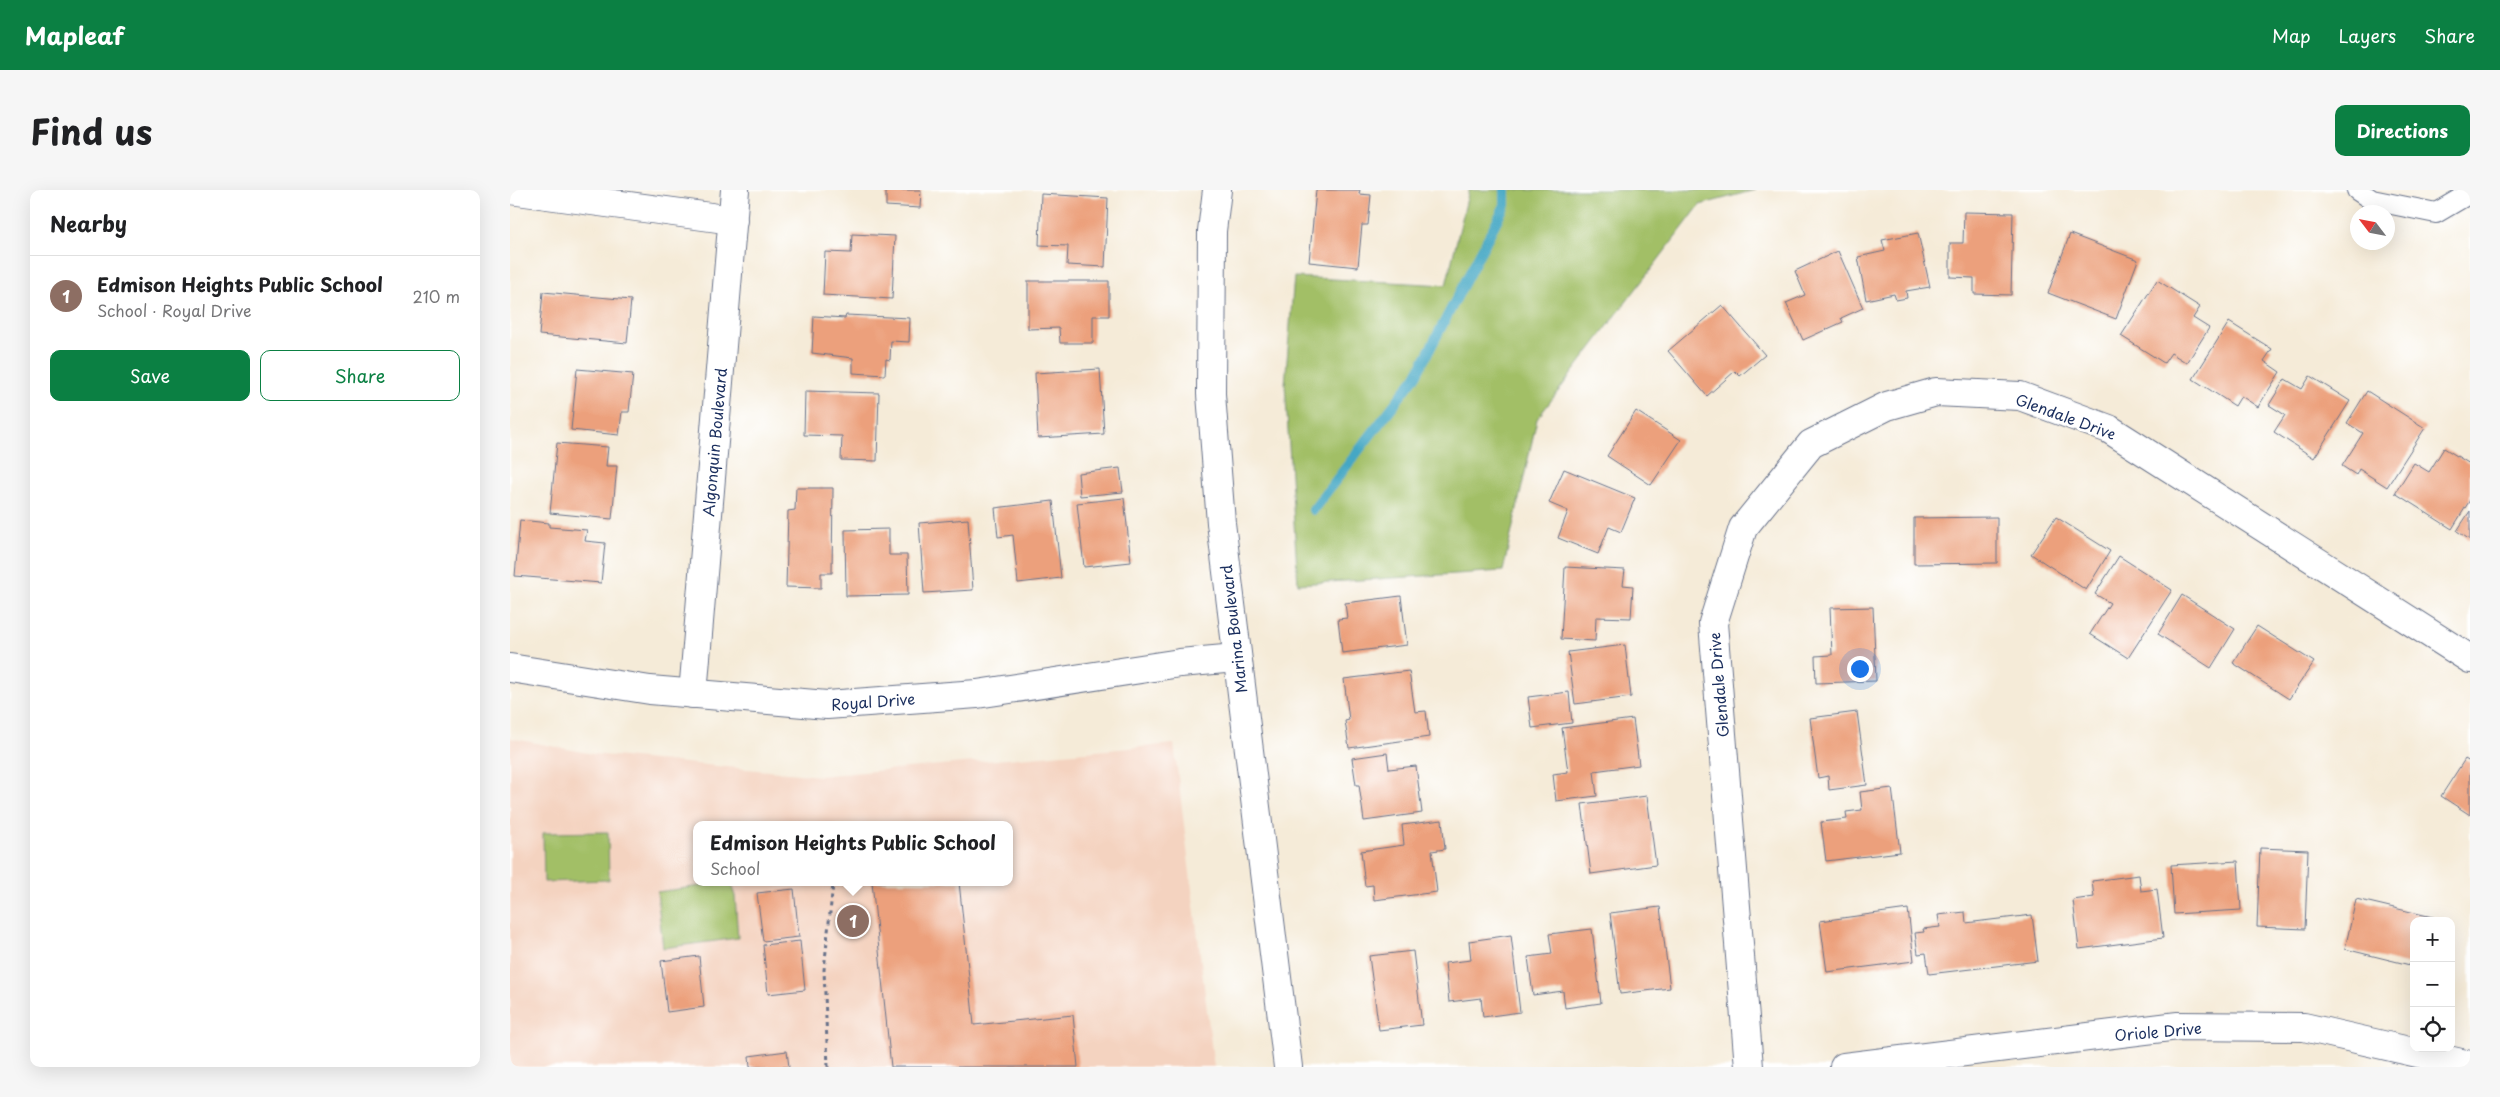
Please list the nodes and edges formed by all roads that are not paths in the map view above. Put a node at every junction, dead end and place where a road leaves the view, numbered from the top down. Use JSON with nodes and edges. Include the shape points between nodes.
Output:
{"nodes":[{"id":1,"x":510,"y":190,"type":"edge"},
{"id":2,"x":735,"y":190,"type":"edge"},
{"id":3,"x":1217,"y":190,"type":"edge"},
{"id":4,"x":2357,"y":190,"type":"edge"},
{"id":5,"x":2470,"y":194,"type":"edge"},
{"id":6,"x":733,"y":220,"type":"junction"},
{"id":7,"x":1236,"y":658,"type":"junction"},
{"id":8,"x":2470,"y":659,"type":"edge"},
{"id":9,"x":510,"y":668,"type":"edge"},
{"id":10,"x":693,"y":694,"type":"junction"},
{"id":11,"x":2470,"y":1065,"type":"edge"},
{"id":12,"x":1288,"y":1067,"type":"edge"},
{"id":13,"x":1750,"y":1067,"type":"edge"},
{"id":14,"x":1844,"y":1067,"type":"edge"}],
"edges":[{"from":1,"to":6,"type":"street"},
{"from":2,"to":6,"type":"street","name":"Algonquin Boulevard"},
{"from":3,"to":7,"type":"street","name":"Marina Boulevard","via":[[1212,231],[1211,394]]},
{"from":4,"to":5,"type":"lane","via":[[2372,200],[2436,213]]},
{"from":6,"to":10,"type":"street","name":"Algonquin Boulevard"},
{"from":7,"to":10,"type":"street","name":"Royal Drive","via":[[1180,663],[977,694],[827,705]]},
{"from":7,"to":12,"type":"street","name":"Marina Boulevard"},
{"from":8,"to":13,"type":"street","name":"Glendale Drive","via":[[2109,429],[2020,396],[1936,392],[1888,406],[1811,444],[1743,528],[1713,623]]},
{"from":9,"to":10,"type":"street","name":"Royal Drive"},
{"from":11,"to":14,"type":"street","name":"Oriole Drive","via":[[2304,1027],[2178,1026]]}]}
